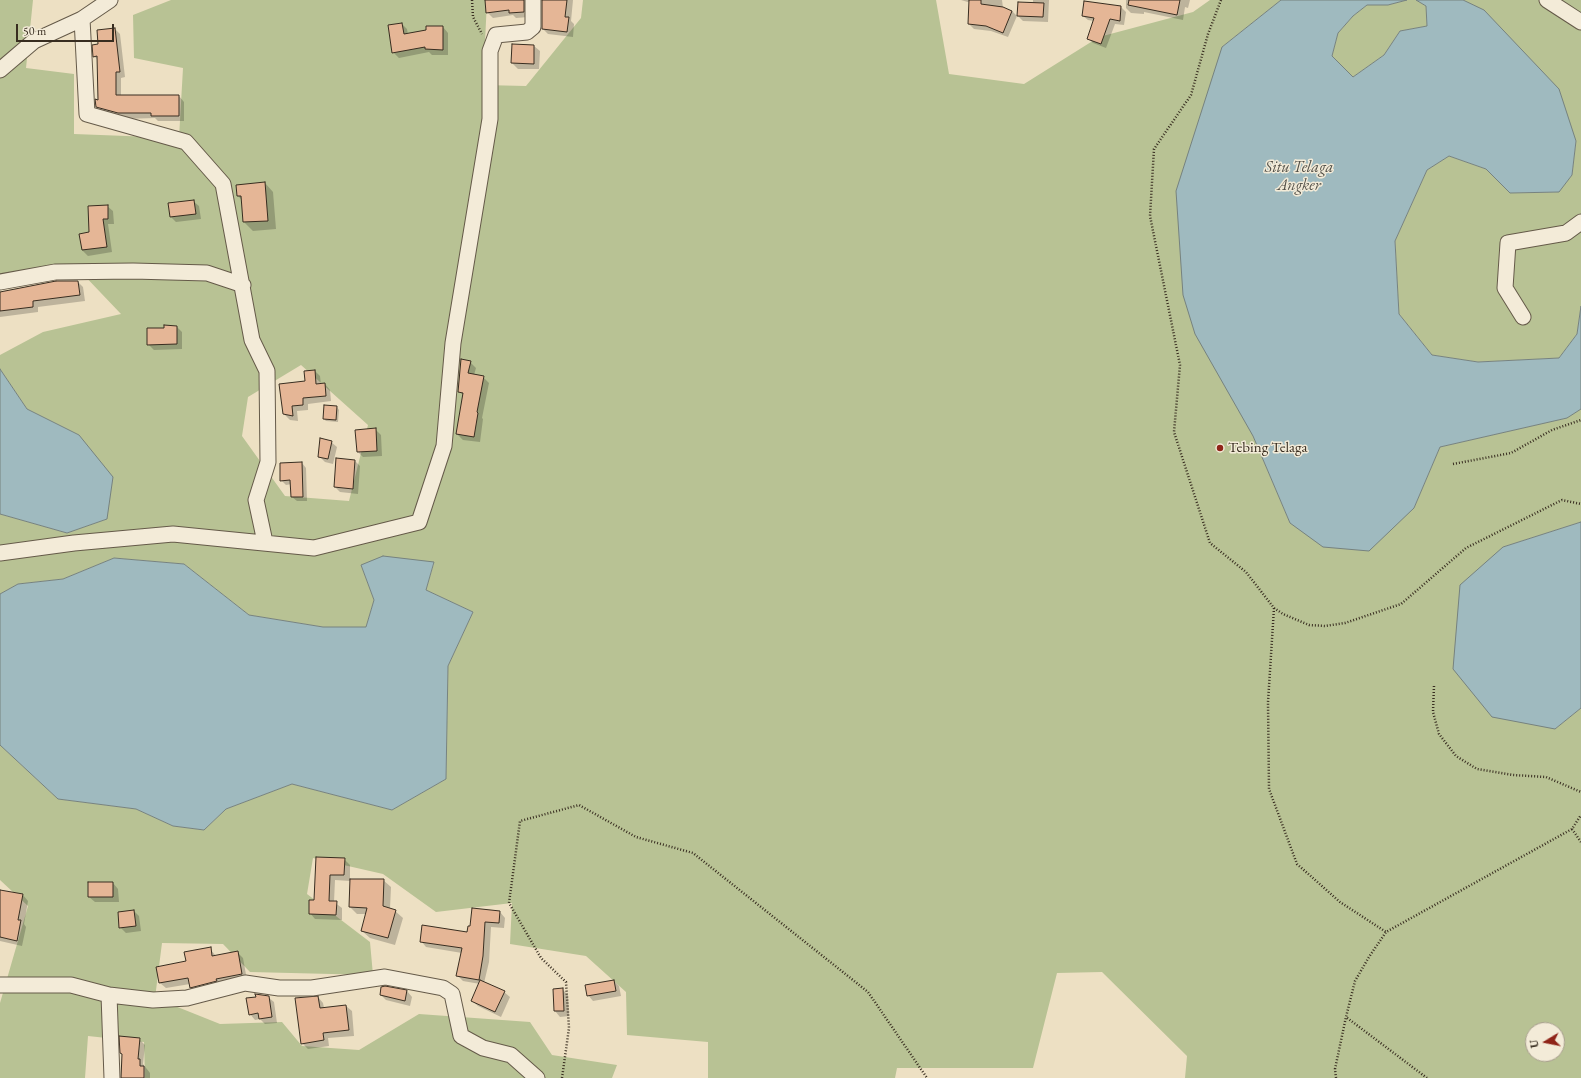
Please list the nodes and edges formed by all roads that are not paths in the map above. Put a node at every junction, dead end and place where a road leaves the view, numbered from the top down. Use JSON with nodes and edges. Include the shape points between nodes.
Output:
{"nodes":[{"id":1,"x":110,"y":0,"type":"edge"},
{"id":2,"x":533,"y":0,"type":"edge"},
{"id":3,"x":1547,"y":0,"type":"edge"},
{"id":4,"x":82,"y":19,"type":"junction"},
{"id":5,"x":1581,"y":22,"type":"edge"},
{"id":6,"x":0,"y":70,"type":"edge"},
{"id":7,"x":1581,"y":222,"type":"edge"},
{"id":8,"x":0,"y":282,"type":"edge"},
{"id":9,"x":243,"y":285,"type":"junction"},
{"id":10,"x":1523,"y":317,"type":"dead end"},
{"id":11,"x":266,"y":542,"type":"junction"},
{"id":12,"x":0,"y":554,"type":"edge"},
{"id":13,"x":0,"y":985,"type":"edge"},
{"id":14,"x":108,"y":995,"type":"junction"},
{"id":15,"x":112,"y":1078,"type":"edge"},
{"id":16,"x":537,"y":1078,"type":"edge"}],
"edges":[{"from":1,"to":4,"type":"street"},
{"from":2,"to":11,"type":"street","via":[[534,27],[527,32],[496,35],[490,51],[490,119],[453,343],[444,446],[419,522],[314,548]]},
{"from":3,"to":5,"type":"street"},
{"from":4,"to":6,"type":"street","via":[[34,41]]},
{"from":4,"to":9,"type":"street","via":[[87,114],[186,142],[223,184]]},
{"from":7,"to":10,"type":"street","via":[[1566,233],[1508,243],[1505,288]]},
{"from":8,"to":9,"type":"street","via":[[56,272],[133,271],[207,273]]},
{"from":9,"to":11,"type":"street","via":[[252,340],[267,371],[268,462],[256,500]]},
{"from":11,"to":12,"type":"street","via":[[173,534],[74,543]]},
{"from":13,"to":14,"type":"street","via":[[71,986]]},
{"from":14,"to":15,"type":"street"},
{"from":14,"to":16,"type":"street","via":[[153,1000],[187,998],[246,984],[312,988],[385,977],[442,988],[452,994],[461,1036],[483,1048],[511,1055]]}]}
